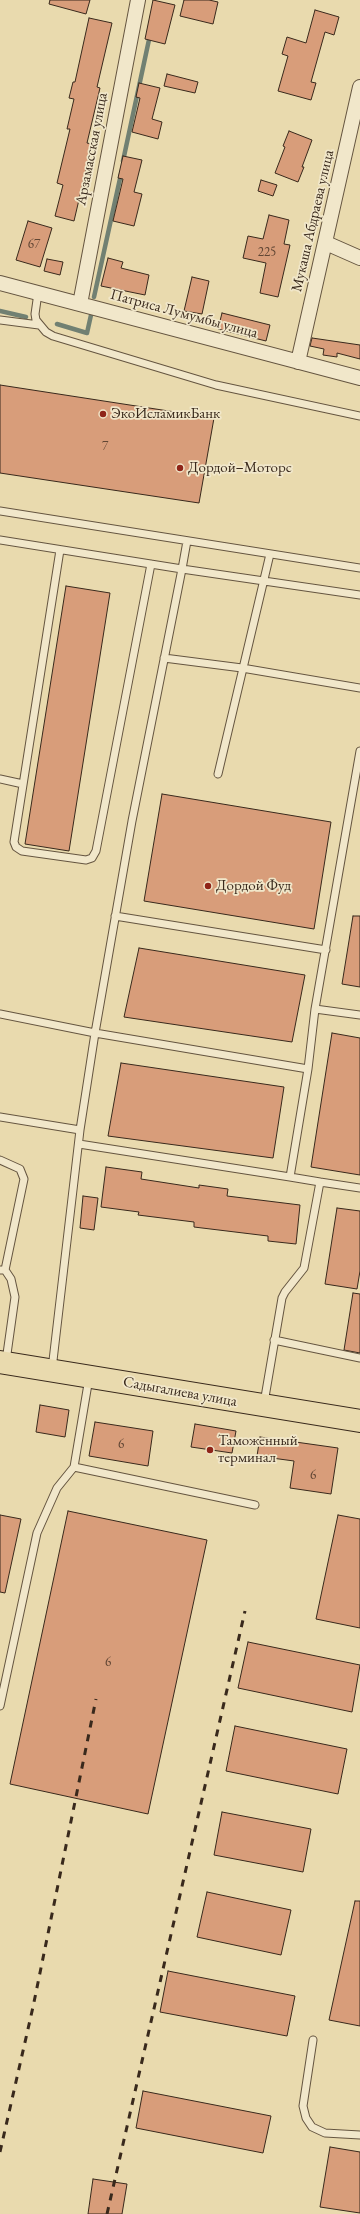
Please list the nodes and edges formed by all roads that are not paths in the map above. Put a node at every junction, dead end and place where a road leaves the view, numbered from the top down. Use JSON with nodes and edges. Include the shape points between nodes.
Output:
{"nodes":[{"id":1,"x":138,"y":0,"type":"edge"},
{"id":2,"x":360,"y":87,"type":"edge"},
{"id":3,"x":326,"y":243,"type":"junction"},
{"id":4,"x":360,"y":258,"type":"edge"},
{"id":5,"x":0,"y":283,"type":"edge"},
{"id":6,"x":38,"y":293,"type":"junction"},
{"id":7,"x":80,"y":304,"type":"junction"},
{"id":8,"x":0,"y":320,"type":"edge"},
{"id":9,"x":39,"y":325,"type":"junction"},
{"id":10,"x":298,"y":362,"type":"junction"},
{"id":11,"x":360,"y":378,"type":"edge"},
{"id":12,"x":360,"y":416,"type":"edge"},
{"id":13,"x":0,"y":511,"type":"edge"},
{"id":14,"x":0,"y":540,"type":"edge"},
{"id":15,"x":187,"y":541,"type":"junction"},
{"id":16,"x":60,"y":550,"type":"junction"},
{"id":17,"x":270,"y":554,"type":"junction"},
{"id":18,"x":151,"y":564,"type":"junction"},
{"id":19,"x":360,"y":568,"type":"edge"},
{"id":20,"x":182,"y":569,"type":"junction"},
{"id":21,"x":264,"y":582,"type":"junction"},
{"id":22,"x":360,"y":595,"type":"edge"},
{"id":23,"x":164,"y":658,"type":"junction"},
{"id":24,"x":242,"y":668,"type":"junction"},
{"id":25,"x":360,"y":688,"type":"edge"},
{"id":26,"x":360,"y":751,"type":"edge"},
{"id":27,"x":218,"y":774,"type":"dead end"},
{"id":28,"x":0,"y":779,"type":"edge"},
{"id":29,"x":23,"y":784,"type":"junction"},
{"id":30,"x":115,"y":916,"type":"junction"},
{"id":31,"x":326,"y":950,"type":"junction"},
{"id":32,"x":315,"y":1009,"type":"junction"},
{"id":33,"x":0,"y":1014,"type":"edge"},
{"id":34,"x":360,"y":1015,"type":"edge"},
{"id":35,"x":95,"y":1033,"type":"junction"},
{"id":36,"x":308,"y":1069,"type":"junction"},
{"id":37,"x":0,"y":1117,"type":"edge"},
{"id":38,"x":80,"y":1130,"type":"junction"},
{"id":39,"x":79,"y":1144,"type":"junction"},
{"id":40,"x":0,"y":1160,"type":"edge"},
{"id":41,"x":290,"y":1177,"type":"junction"},
{"id":42,"x":320,"y":1182,"type":"junction"},
{"id":43,"x":360,"y":1188,"type":"edge"},
{"id":44,"x":2,"y":1270,"type":"edge"},
{"id":45,"x":274,"y":1340,"type":"junction"},
{"id":46,"x":360,"y":1358,"type":"edge"},
{"id":47,"x":3,"y":1363,"type":"edge"},
{"id":48,"x":52,"y":1371,"type":"junction"},
{"id":49,"x":90,"y":1376,"type":"junction"},
{"id":50,"x":264,"y":1406,"type":"junction"},
{"id":51,"x":360,"y":1421,"type":"edge"},
{"id":52,"x":74,"y":1467,"type":"junction"},
{"id":53,"x":255,"y":1505,"type":"dead end"},
{"id":54,"x":0,"y":1706,"type":"edge"},
{"id":55,"x":313,"y":2040,"type":"dead end"},
{"id":56,"x":360,"y":2135,"type":"edge"}],
"edges":[{"from":1,"to":7,"type":"street","name":"Арзамасская улица"},
{"from":2,"to":3,"type":"street","name":"Мукаша Абдраева улица"},
{"from":3,"to":4,"type":"street"},
{"from":3,"to":10,"type":"street","name":"Мукаша Абдраева улица"},
{"from":5,"to":6,"type":"street","name":"Патриса Лумумбы улица"},
{"from":6,"to":7,"type":"street","name":"Патриса Лумумбы улица"},
{"from":6,"to":9,"type":"lane","via":[[35,314]]},
{"from":7,"to":10,"type":"street","name":"Патриса Лумумбы улица"},
{"from":8,"to":9,"type":"lane"},
{"from":9,"to":12,"type":"lane","via":[[53,336],[216,385]]},
{"from":10,"to":11,"type":"street","name":"Патриса Лумумбы улица"},
{"from":13,"to":15,"type":"lane"},
{"from":14,"to":16,"type":"lane"},
{"from":15,"to":17,"type":"lane"},
{"from":15,"to":20,"type":"lane"},
{"from":16,"to":18,"type":"lane"},
{"from":16,"to":29,"type":"lane"},
{"from":17,"to":19,"type":"lane"},
{"from":17,"to":21,"type":"lane"},
{"from":18,"to":20,"type":"lane"},
{"from":18,"to":29,"type":"lane","via":[[96,851],[92,858],[86,860],[22,851],[16,847],[14,842]]},
{"from":20,"to":21,"type":"lane"},
{"from":20,"to":23,"type":"lane"},
{"from":21,"to":22,"type":"lane"},
{"from":21,"to":24,"type":"lane"},
{"from":23,"to":24,"type":"lane"},
{"from":23,"to":30,"type":"lane"},
{"from":24,"to":25,"type":"lane"},
{"from":24,"to":27,"type":"lane"},
{"from":26,"to":31,"type":"lane"},
{"from":28,"to":29,"type":"lane"},
{"from":30,"to":31,"type":"lane"},
{"from":30,"to":35,"type":"lane"},
{"from":31,"to":32,"type":"lane"},
{"from":32,"to":34,"type":"lane"},
{"from":32,"to":36,"type":"lane"},
{"from":33,"to":35,"type":"lane"},
{"from":35,"to":36,"type":"lane"},
{"from":35,"to":38,"type":"lane"},
{"from":36,"to":41,"type":"lane"},
{"from":37,"to":38,"type":"lane"},
{"from":38,"to":39,"type":"lane"},
{"from":39,"to":41,"type":"lane"},
{"from":39,"to":48,"type":"lane"},
{"from":40,"to":44,"type":"lane","via":[[20,1169],[24,1179]]},
{"from":41,"to":42,"type":"lane"},
{"from":42,"to":43,"type":"lane"},
{"from":42,"to":45,"type":"lane","via":[[305,1263],[282,1298]]},
{"from":44,"to":47,"type":"lane","via":[[11,1279],[15,1297]]},
{"from":45,"to":46,"type":"lane"},
{"from":45,"to":50,"type":"lane"},
{"from":47,"to":48,"type":"main road","name":"Садыгалиева улица"},
{"from":48,"to":49,"type":"main road","name":"Садыгалиева улица"},
{"from":49,"to":50,"type":"main road","name":"Садыгалиева улица"},
{"from":49,"to":52,"type":"lane"},
{"from":50,"to":51,"type":"main road","name":"Садыгалиева улица"},
{"from":52,"to":53,"type":"lane"},
{"from":52,"to":54,"type":"lane","via":[[57,1488],[37,1533]]},
{"from":55,"to":56,"type":"lane","via":[[303,2106],[306,2118],[312,2127],[325,2133]]}]}
